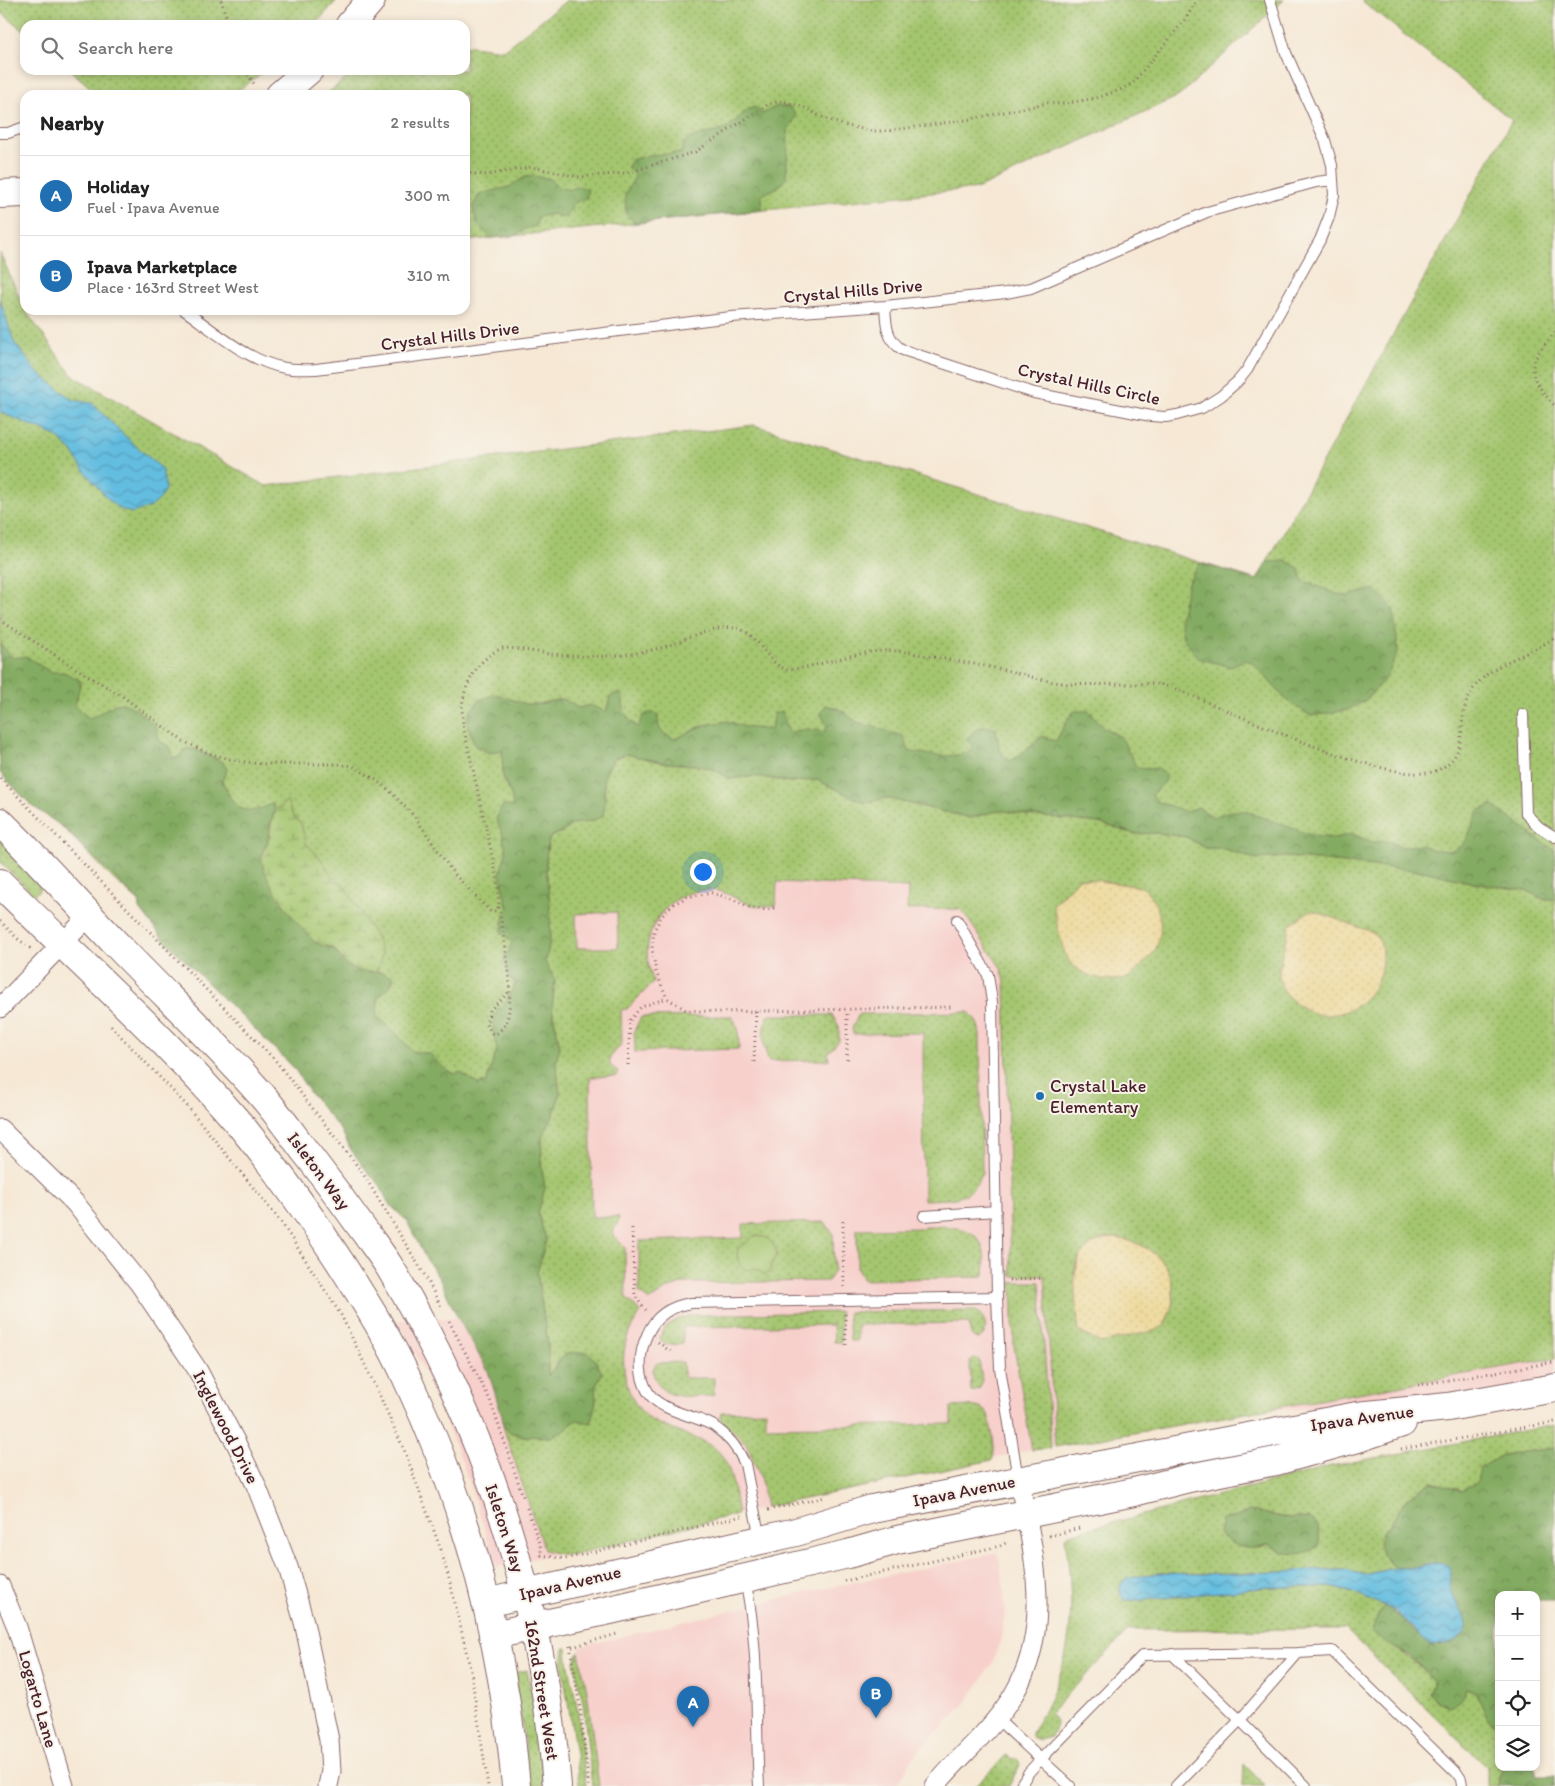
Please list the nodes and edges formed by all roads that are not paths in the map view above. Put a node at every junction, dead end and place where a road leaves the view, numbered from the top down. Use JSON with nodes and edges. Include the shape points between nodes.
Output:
{"nodes":[{"id":1,"x":371,"y":0,"type":"edge"},
{"id":2,"x":1270,"y":0,"type":"edge"},
{"id":3,"x":354,"y":20,"type":"edge"},
{"id":4,"x":302,"y":75,"type":"edge"},
{"id":5,"x":286,"y":90,"type":"edge"},
{"id":6,"x":20,"y":129,"type":"edge"},
{"id":7,"x":0,"y":133,"type":"edge"},
{"id":8,"x":1333,"y":180,"type":"junction"},
{"id":9,"x":20,"y":193,"type":"edge"},
{"id":10,"x":0,"y":194,"type":"edge"},
{"id":11,"x":885,"y":306,"type":"junction"},
{"id":12,"x":191,"y":315,"type":"edge"},
{"id":13,"x":1523,"y":714,"type":"dead end"},
{"id":14,"x":0,"y":822,"type":"edge"},
{"id":15,"x":1555,"y":837,"type":"edge"},
{"id":16,"x":0,"y":883,"type":"edge"},
{"id":17,"x":88,"y":916,"type":"junction"},
{"id":18,"x":957,"y":920,"type":"dead end"},
{"id":19,"x":54,"y":952,"type":"junction"},
{"id":20,"x":0,"y":1008,"type":"edge"},
{"id":21,"x":0,"y":1128,"type":"edge"},
{"id":22,"x":996,"y":1211,"type":"junction"},
{"id":23,"x":924,"y":1216,"type":"dead end"},
{"id":24,"x":997,"y":1297,"type":"junction"},
{"id":25,"x":1555,"y":1388,"type":"edge"},
{"id":26,"x":1448,"y":1407,"type":"junction"},
{"id":27,"x":1018,"y":1480,"type":"junction"},
{"id":28,"x":1026,"y":1514,"type":"junction"},
{"id":29,"x":760,"y":1540,"type":"junction"},
{"id":30,"x":745,"y":1578,"type":"junction"},
{"id":31,"x":0,"y":1586,"type":"edge"},
{"id":32,"x":525,"y":1594,"type":"junction"},
{"id":33,"x":486,"y":1603,"type":"junction"},
{"id":34,"x":533,"y":1626,"type":"junction"},
{"id":35,"x":493,"y":1635,"type":"junction"},
{"id":36,"x":1298,"y":1653,"type":"junction"},
{"id":37,"x":1172,"y":1654,"type":"junction"},
{"id":38,"x":996,"y":1718,"type":"junction"},
{"id":39,"x":1240,"y":1720,"type":"junction"},
{"id":40,"x":1041,"y":1758,"type":"junction"},
{"id":41,"x":64,"y":1786,"type":"edge"},
{"id":42,"x":328,"y":1786,"type":"edge"},
{"id":43,"x":516,"y":1786,"type":"edge"},
{"id":44,"x":557,"y":1786,"type":"edge"},
{"id":45,"x":759,"y":1786,"type":"edge"},
{"id":46,"x":935,"y":1786,"type":"edge"},
{"id":47,"x":1020,"y":1786,"type":"edge"},
{"id":48,"x":1070,"y":1786,"type":"edge"},
{"id":49,"x":1176,"y":1786,"type":"edge"},
{"id":50,"x":1306,"y":1786,"type":"edge"},
{"id":51,"x":1462,"y":1786,"type":"edge"}],
"edges":[{"from":1,"to":3,"type":"main road"},
{"from":2,"to":8,"type":"lane","via":[[1286,53],[1325,140]]},
{"from":4,"to":5,"type":"main road"},
{"from":6,"to":7,"type":"lane"},
{"from":8,"to":11,"type":"lane","name":"Crystal Hills Drive","via":[[1207,212],[1030,288],[981,297]]},
{"from":8,"to":11,"type":"lane","name":"Crystal Hills Circle","via":[[1332,206],[1325,229],[1247,370],[1221,396],[1190,412],[1166,417],[1140,415],[1045,396],[903,350],[894,345],[886,327]]},
{"from":9,"to":10,"type":"main road"},
{"from":11,"to":12,"type":"lane","name":"Crystal Hills Drive","via":[[731,317],[297,370],[273,366],[250,355]]},
{"from":13,"to":15,"type":"lane","via":[[1526,814]]},
{"from":14,"to":17,"type":"main road","name":"Isleton Way","via":[[40,861]]},
{"from":16,"to":19,"type":"main road","name":"Isleton Way"},
{"from":17,"to":19,"type":"street"},
{"from":17,"to":32,"type":"main road","name":"Isleton Way","via":[[260,1093],[387,1264],[454,1389],[495,1493]]},
{"from":18,"to":22,"type":"lane","via":[[988,975],[992,1002]]},
{"from":19,"to":20,"type":"street"},
{"from":19,"to":33,"type":"main road","name":"Isleton Way","via":[[116,996],[242,1128],[298,1200],[357,1288],[395,1355],[432,1435],[467,1534]]},
{"from":21,"to":42,"type":"street","name":"Inglewood Drive","via":[[74,1203],[139,1283],[197,1368],[236,1443],[256,1484],[288,1567],[304,1622],[329,1740],[331,1771]]},
{"from":22,"to":23,"type":"lane"},
{"from":22,"to":24,"type":"lane"},
{"from":24,"to":27,"type":"lane","via":[[1000,1368]]},
{"from":24,"to":29,"type":"lane","via":[[691,1303],[660,1315],[649,1329],[641,1353],[643,1380],[653,1398],[662,1406],[712,1426],[733,1443],[745,1464]]},
{"from":25,"to":26,"type":"main road","name":"Ipava Avenue"},
{"from":26,"to":27,"type":"main road","name":"Ipava Avenue","via":[[1357,1416]]},
{"from":26,"to":28,"type":"main road","name":"Ipava Avenue","via":[[1358,1438],[1276,1461]]},
{"from":27,"to":28,"type":"street"},
{"from":27,"to":29,"type":"main road","name":"Ipava Avenue","via":[[872,1509]]},
{"from":28,"to":30,"type":"main road","name":"Ipava Avenue","via":[[897,1540]]},
{"from":28,"to":38,"type":"street","via":[[1038,1590],[1033,1649],[1015,1693]]},
{"from":29,"to":32,"type":"main road","name":"Ipava Avenue"},
{"from":30,"to":34,"type":"main road","name":"Ipava Avenue"},
{"from":30,"to":45,"type":"lane","via":[[754,1646]]},
{"from":31,"to":41,"type":"street","name":"Logarto Lane","via":[[17,1627]]},
{"from":32,"to":33,"type":"main road","name":"Ipava Avenue"},
{"from":32,"to":34,"type":"main road","name":"162nd Street West"},
{"from":33,"to":35,"type":"main road"},
{"from":34,"to":35,"type":"main road","name":"Ipava Avenue"},
{"from":34,"to":44,"type":"main road","name":"162nd Street West"},
{"from":35,"to":43,"type":"main road"},
{"from":36,"to":37,"type":"lane"},
{"from":36,"to":39,"type":"lane"},
{"from":36,"to":51,"type":"lane","via":[[1332,1651],[1456,1773]]},
{"from":37,"to":39,"type":"lane"},
{"from":37,"to":40,"type":"lane","via":[[1143,1655]]},
{"from":38,"to":40,"type":"lane"},
{"from":38,"to":46,"type":"street"},
{"from":39,"to":49,"type":"lane"},
{"from":39,"to":50,"type":"lane"},
{"from":40,"to":47,"type":"lane"},
{"from":40,"to":48,"type":"lane"}]}
